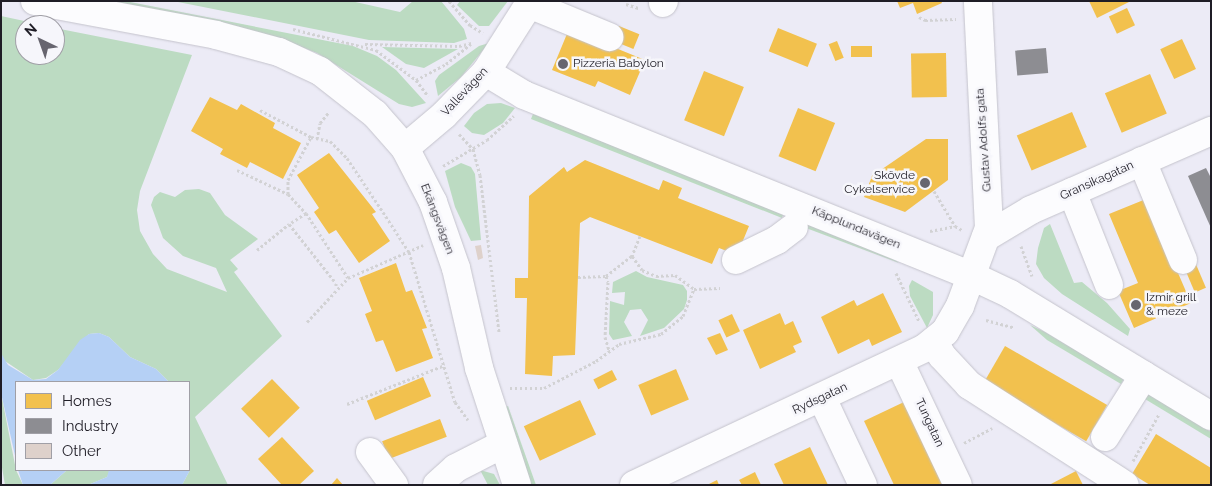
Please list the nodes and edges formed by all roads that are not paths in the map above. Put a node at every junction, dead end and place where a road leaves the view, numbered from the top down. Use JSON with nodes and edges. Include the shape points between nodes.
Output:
{"nodes":[{"id":1,"x":36,"y":1,"type":"edge"},
{"id":2,"x":530,"y":3,"type":"edge"},
{"id":3,"x":971,"y":10,"type":"edge"},
{"id":4,"x":609,"y":37,"type":"dead end"},
{"id":5,"x":486,"y":72,"type":"junction"},
{"id":6,"x":1211,"y":132,"type":"edge"},
{"id":7,"x":405,"y":148,"type":"junction"},
{"id":8,"x":1142,"y":162,"type":"junction"},
{"id":9,"x":1072,"y":192,"type":"junction"},
{"id":10,"x":797,"y":227,"type":"junction"},
{"id":11,"x":986,"y":237,"type":"junction"},
{"id":12,"x":736,"y":260,"type":"dead end"},
{"id":13,"x":1183,"y":260,"type":"dead end"},
{"id":14,"x":972,"y":276,"type":"junction"},
{"id":15,"x":1109,"y":285,"type":"dead end"},
{"id":16,"x":928,"y":335,"type":"junction"},
{"id":17,"x":899,"y":361,"type":"junction"},
{"id":18,"x":1144,"y":375,"type":"junction"},
{"id":19,"x":822,"y":398,"type":"junction"},
{"id":20,"x":1211,"y":416,"type":"edge"},
{"id":21,"x":1105,"y":436,"type":"dead end"},
{"id":22,"x":503,"y":444,"type":"junction"},
{"id":23,"x":370,"y":452,"type":"dead end"},
{"id":24,"x":1121,"y":483,"type":"edge"},
{"id":25,"x":394,"y":485,"type":"edge"},
{"id":26,"x":437,"y":485,"type":"edge"},
{"id":27,"x":517,"y":485,"type":"edge"},
{"id":28,"x":634,"y":485,"type":"edge"},
{"id":29,"x":863,"y":485,"type":"edge"},
{"id":30,"x":958,"y":485,"type":"edge"}],
"edges":[{"from":1,"to":7,"type":"street","name":"Ekängsvägen","via":[[216,35],[279,52],[320,71],[353,94]]},
{"from":2,"to":4,"type":"street"},
{"from":2,"to":5,"type":"street","name":"Vallevägen"},
{"from":3,"to":11,"type":"street","name":"Gustav Adolfs gata","via":[[989,228]]},
{"from":5,"to":7,"type":"street","name":"Vallevägen","via":[[451,109]]},
{"from":5,"to":10,"type":"street","name":"Käpplundavägen","via":[[524,95]]},
{"from":6,"to":8,"type":"street","name":"Gransikagatan"},
{"from":7,"to":22,"type":"street","name":"Ekängsvägen","via":[[433,202],[456,268],[472,343]]},
{"from":8,"to":9,"type":"street","name":"Gransikagatan"},
{"from":8,"to":13,"type":"street"},
{"from":9,"to":11,"type":"street","name":"Gransikagatan","via":[[1031,210]]},
{"from":9,"to":15,"type":"street"},
{"from":10,"to":12,"type":"street"},
{"from":10,"to":14,"type":"street","name":"Käpplundavägen"},
{"from":11,"to":14,"type":"street","name":"Gustav Adolfs gata"},
{"from":14,"to":16,"type":"street","name":"Rydsgatan","via":[[954,316]]},
{"from":14,"to":18,"type":"street","name":"Käpplundavägen","via":[[1010,294]]},
{"from":16,"to":17,"type":"street","name":"Rydsgatan"},
{"from":16,"to":24,"type":"street","via":[[969,385]]},
{"from":17,"to":19,"type":"street","name":"Rydsgatan"},
{"from":17,"to":30,"type":"street","name":"Tungatan"},
{"from":18,"to":20,"type":"street","name":"Käpplundavägen"},
{"from":18,"to":21,"type":"street"},
{"from":19,"to":28,"type":"street","name":"Rydsgatan"},
{"from":19,"to":29,"type":"street"},
{"from":22,"to":26,"type":"street","via":[[456,468]]},
{"from":22,"to":27,"type":"street","name":"Ekängsvägen"},
{"from":23,"to":25,"type":"street"}]}
